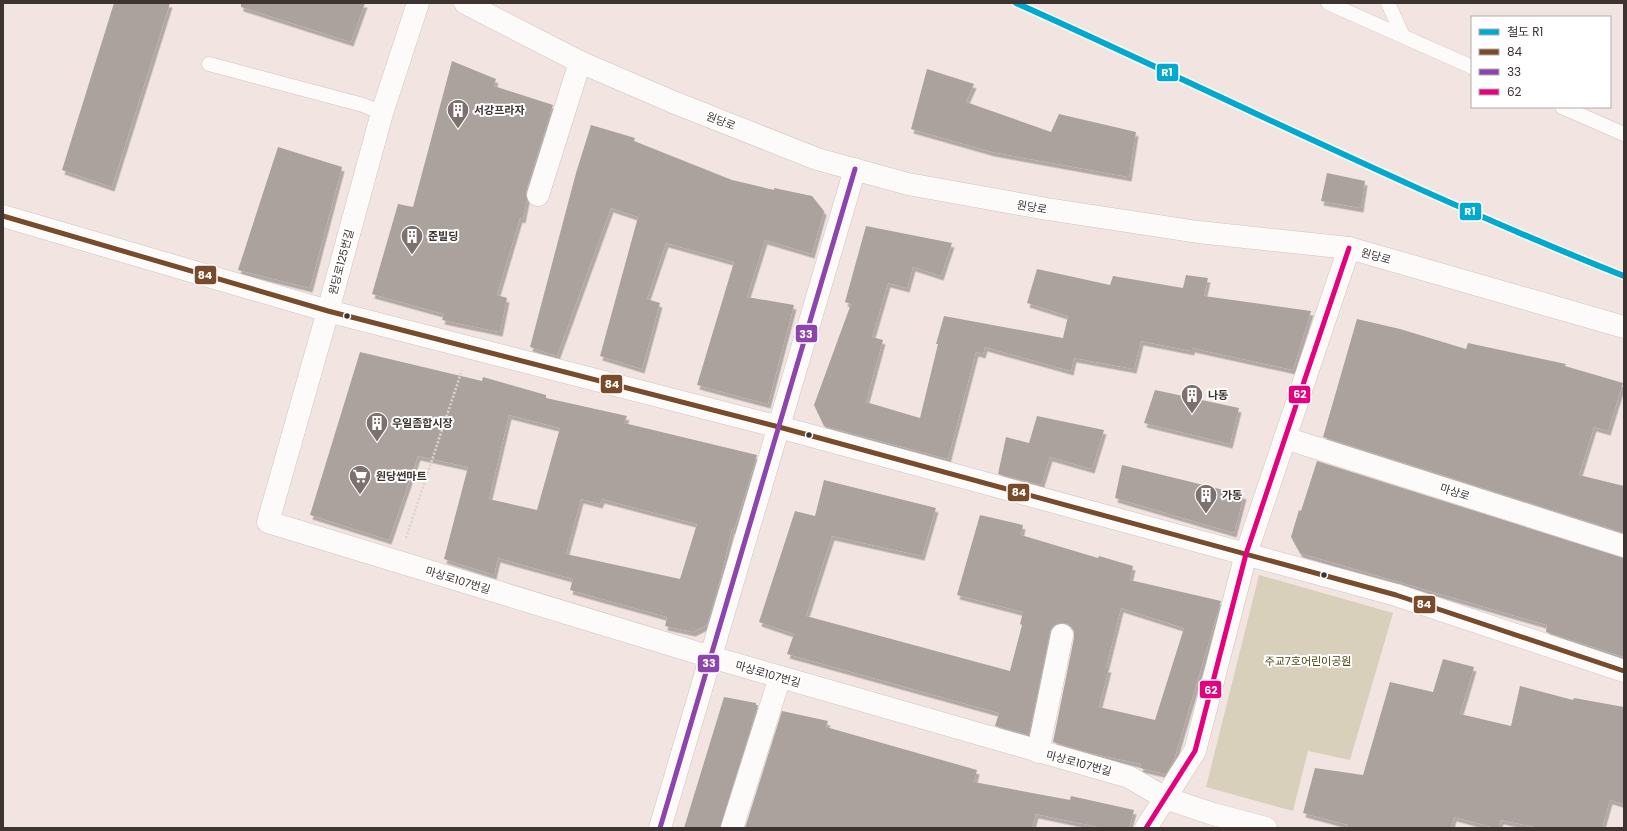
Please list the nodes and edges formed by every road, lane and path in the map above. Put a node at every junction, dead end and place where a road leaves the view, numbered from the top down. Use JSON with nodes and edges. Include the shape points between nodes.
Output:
{"nodes":[{"id":1,"x":418,"y":3,"type":"edge"},
{"id":2,"x":465,"y":3,"type":"edge"},
{"id":3,"x":1328,"y":3,"type":"edge"},
{"id":4,"x":1388,"y":3,"type":"edge"},
{"id":5,"x":1403,"y":36,"type":"junction"},
{"id":6,"x":580,"y":62,"type":"junction"},
{"id":7,"x":209,"y":64,"type":"dead end"},
{"id":8,"x":1471,"y":67,"type":"edge"},
{"id":9,"x":1564,"y":108,"type":"edge"},
{"id":10,"x":382,"y":112,"type":"junction"},
{"id":11,"x":1624,"y":134,"type":"edge"},
{"id":12,"x":855,"y":169,"type":"junction"},
{"id":13,"x":538,"y":195,"type":"dead end"},
{"id":14,"x":3,"y":216,"type":"edge"},
{"id":15,"x":1349,"y":248,"type":"junction"},
{"id":16,"x":328,"y":311,"type":"junction"},
{"id":17,"x":1624,"y":327,"type":"edge"},
{"id":18,"x":469,"y":347,"type":"junction"},
{"id":19,"x":779,"y":427,"type":"junction"},
{"id":20,"x":1285,"y":438,"type":"junction"},
{"id":21,"x":268,"y":522,"type":"joint"},
{"id":22,"x":1624,"y":546,"type":"edge"},
{"id":23,"x":1246,"y":554,"type":"junction"},
{"id":24,"x":398,"y":562,"type":"junction"},
{"id":25,"x":1062,"y":635,"type":"dead end"},
{"id":26,"x":711,"y":657,"type":"junction"},
{"id":27,"x":1624,"y":671,"type":"edge"},
{"id":28,"x":780,"y":677,"type":"junction"},
{"id":29,"x":1038,"y":752,"type":"junction"},
{"id":30,"x":1166,"y":798,"type":"junction"},
{"id":31,"x":660,"y":828,"type":"edge"},
{"id":32,"x":732,"y":828,"type":"edge"},
{"id":33,"x":1146,"y":828,"type":"edge"},
{"id":34,"x":1266,"y":828,"type":"edge"}],
"edges":[{"from":1,"to":10,"type":"street","name":"원당로125번길"},
{"from":2,"to":6,"type":"street","name":"원당로"},
{"from":3,"to":5,"type":"lane"},
{"from":4,"to":5,"type":"lane"},
{"from":5,"to":8,"type":"lane"},
{"from":6,"to":12,"type":"street","name":"원당로","via":[[810,156]]},
{"from":6,"to":13,"type":"street"},
{"from":7,"to":10,"type":"lane"},
{"from":9,"to":11,"type":"lane"},
{"from":10,"to":16,"type":"street","name":"원당로125번길"},
{"from":12,"to":15,"type":"street","name":"원당로","via":[[908,184],[1047,209],[1198,232]]},
{"from":12,"to":19,"type":"street"},
{"from":14,"to":16,"type":"street"},
{"from":15,"to":17,"type":"street","name":"원당로"},
{"from":15,"to":20,"type":"street"},
{"from":16,"to":18,"type":"street"},
{"from":16,"to":21,"type":"street","name":"원당로125번길"},
{"from":18,"to":19,"type":"street"},
{"from":18,"to":24,"type":"path"},
{"from":19,"to":23,"type":"street"},
{"from":19,"to":26,"type":"street"},
{"from":20,"to":22,"type":"street","name":"마상로"},
{"from":20,"to":23,"type":"street"},
{"from":21,"to":24,"type":"street","name":"마상로107번길"},
{"from":23,"to":27,"type":"street","via":[[1396,595]]},
{"from":23,"to":30,"type":"street","via":[[1195,751]]},
{"from":24,"to":26,"type":"street","name":"마상로107번길"},
{"from":25,"to":29,"type":"street"},
{"from":26,"to":28,"type":"street","name":"마상로107번길"},
{"from":26,"to":31,"type":"street"},
{"from":28,"to":29,"type":"street","name":"마상로107번길"},
{"from":28,"to":32,"type":"street"},
{"from":29,"to":30,"type":"street","name":"마상로107번길","via":[[1129,777]]},
{"from":30,"to":33,"type":"street"},
{"from":30,"to":34,"type":"street","name":"마상로107번길"}]}
